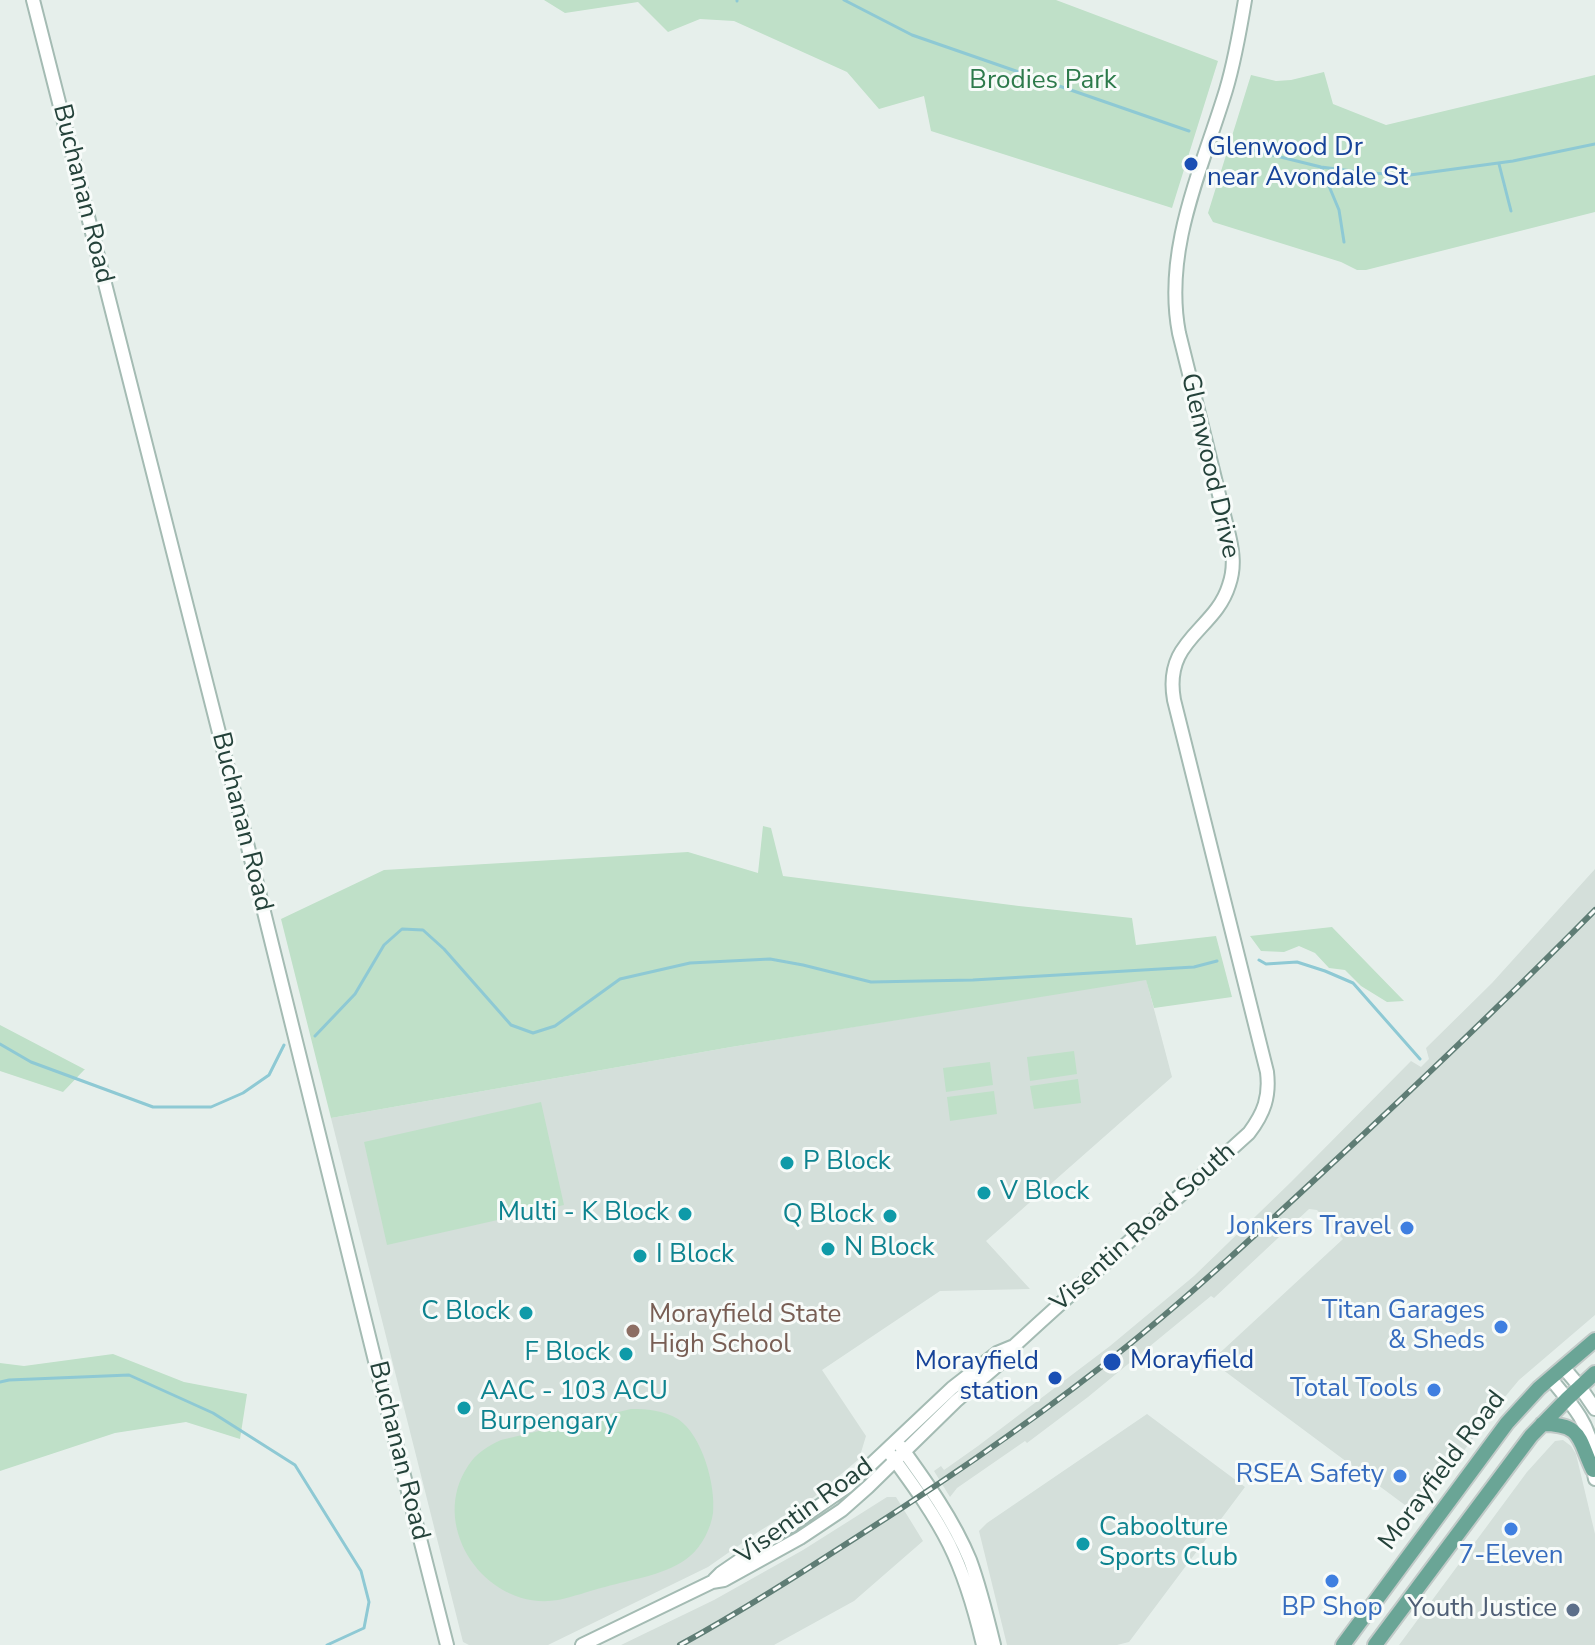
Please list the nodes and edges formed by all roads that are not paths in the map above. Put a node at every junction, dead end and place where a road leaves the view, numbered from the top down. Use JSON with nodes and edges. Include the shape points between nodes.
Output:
{"nodes":[{"id":1,"x":33,"y":0,"type":"edge"},
{"id":2,"x":1245,"y":0,"type":"edge"},
{"id":3,"x":1266,"y":1104,"type":"joint"},
{"id":4,"x":1595,"y":1340,"type":"edge"},
{"id":5,"x":1563,"y":1367,"type":"junction"},
{"id":6,"x":1595,"y":1373,"type":"edge"},
{"id":7,"x":1550,"y":1378,"type":"junction"},
{"id":8,"x":1580,"y":1387,"type":"junction"},
{"id":9,"x":1567,"y":1399,"type":"junction"},
{"id":10,"x":1595,"y":1409,"type":"edge"},
{"id":11,"x":1542,"y":1424,"type":"junction"},
{"id":12,"x":896,"y":1450,"type":"junction"},
{"id":13,"x":1594,"y":1474,"type":"edge"},
{"id":14,"x":447,"y":1645,"type":"edge"},
{"id":15,"x":582,"y":1645,"type":"edge"},
{"id":16,"x":983,"y":1645,"type":"edge"},
{"id":17,"x":994,"y":1645,"type":"edge"},
{"id":18,"x":1343,"y":1645,"type":"edge"},
{"id":19,"x":1375,"y":1645,"type":"edge"}],
"edges":[{"from":1,"to":14,"type":"main road","name":"Buchanan Road"},
{"from":2,"to":3,"type":"main road","name":"Glenwood Drive","via":[[1227,87],[1184,224],[1175,283],[1179,333],[1233,566],[1220,604],[1180,654],[1172,687],[1267,1072]]},
{"from":3,"to":12,"type":"main road","name":"Visentin Road South","via":[[1249,1133],[1006,1358]]},
{"from":4,"to":5,"type":"main road","name":"Morayfield Road"},
{"from":5,"to":7,"type":"main road","name":"Morayfield Road"},
{"from":5,"to":8,"type":"main road"},
{"from":6,"to":8,"type":"main road","name":"Morayfield Road"},
{"from":7,"to":9,"type":"main road"},
{"from":7,"to":18,"type":"main road","name":"Morayfield Road","via":[[1507,1423]]},
{"from":8,"to":9,"type":"main road","name":"Morayfield Road"},
{"from":8,"to":10,"type":"main road"},
{"from":9,"to":11,"type":"main road","name":"Morayfield Road"},
{"from":9,"to":13,"type":"main road","via":[[1583,1421]]},
{"from":11,"to":13,"type":"main road","via":[[1559,1424],[1575,1432]]},
{"from":11,"to":19,"type":"main road","name":"Morayfield Road"},
{"from":12,"to":15,"type":"main road","name":"Visentin Road","via":[[856,1498],[827,1521],[724,1580]]},
{"from":12,"to":16,"type":"main road","via":[[950,1546]]},
{"from":12,"to":17,"type":"main road","via":[[947,1515],[964,1547]]}]}
